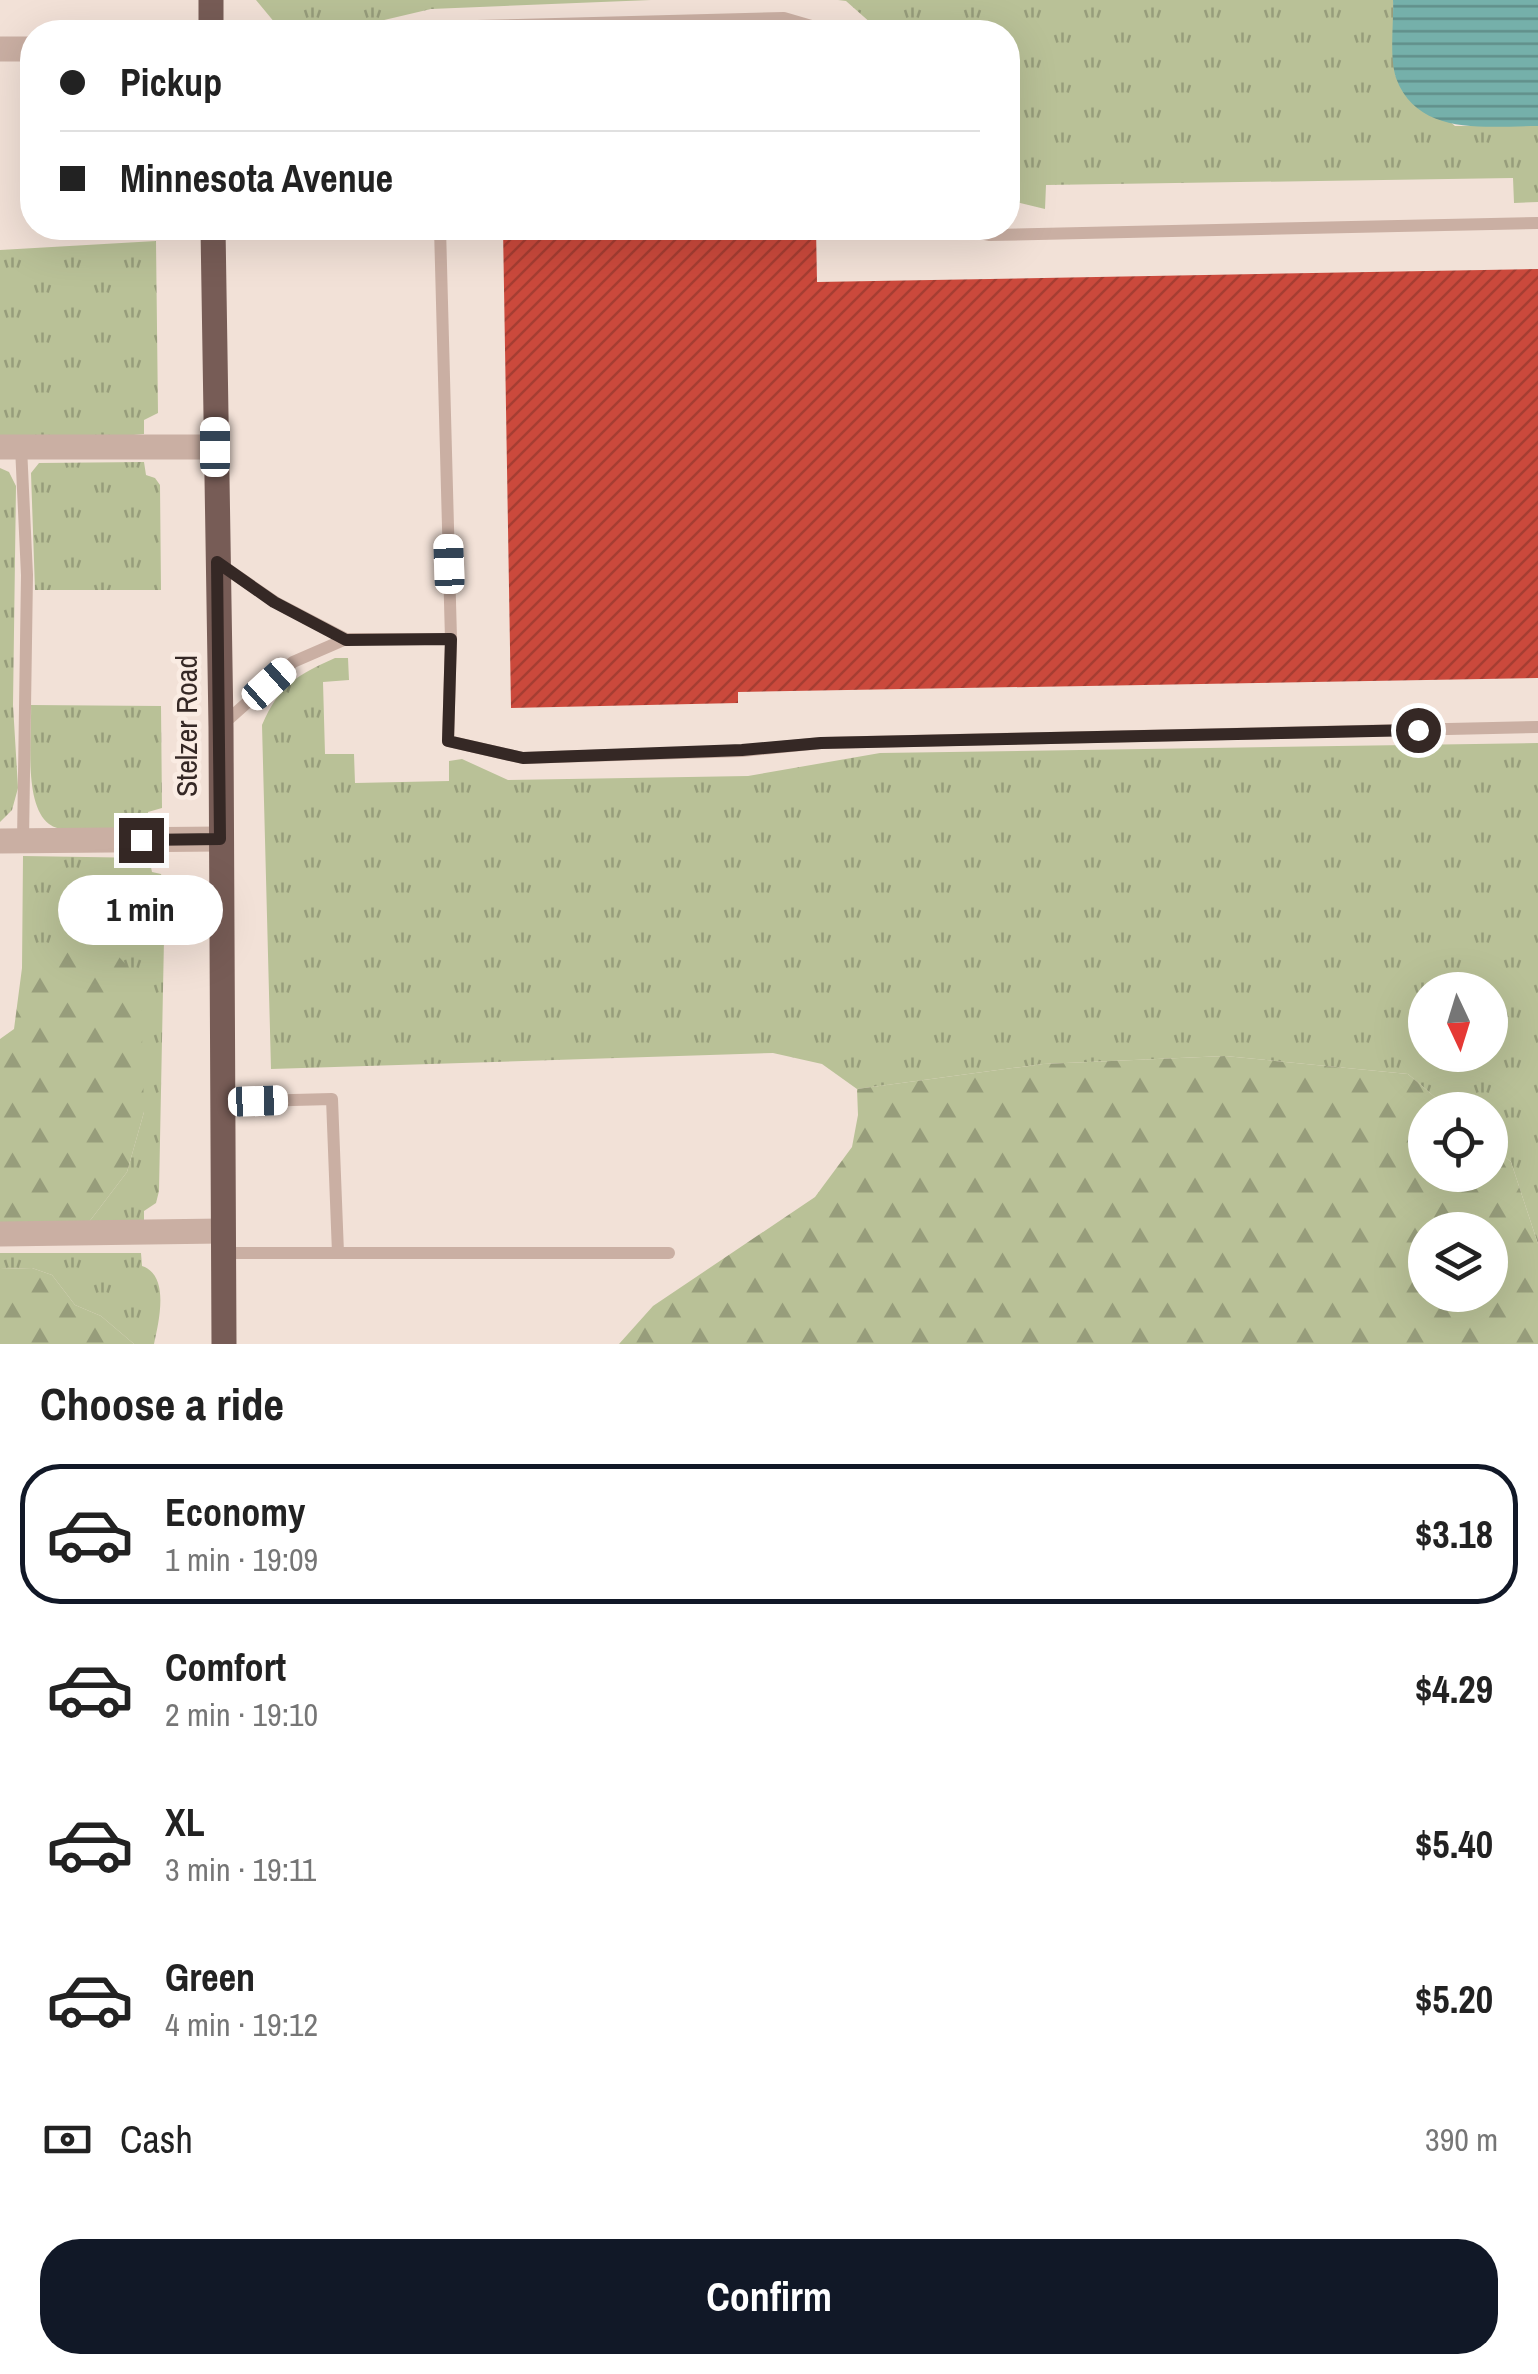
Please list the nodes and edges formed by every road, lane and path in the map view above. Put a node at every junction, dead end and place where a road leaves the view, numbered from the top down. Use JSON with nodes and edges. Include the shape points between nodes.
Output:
{"nodes":[{"id":1,"x":708,"y":20,"type":"edge"},
{"id":2,"x":791,"y":20,"type":"edge"},
{"id":3,"x":1538,"y":223,"type":"edge"},
{"id":4,"x":1020,"y":234,"type":"edge"},
{"id":5,"x":213,"y":240,"type":"edge"},
{"id":6,"x":440,"y":240,"type":"edge"},
{"id":7,"x":11,"y":447,"type":"edge"},
{"id":8,"x":215,"y":447,"type":"junction"},
{"id":9,"x":217,"y":562,"type":"junction"},
{"id":10,"x":451,"y":639,"type":"junction"},
{"id":11,"x":346,"y":640,"type":"junction"},
{"id":12,"x":220,"y":727,"type":"junction"},
{"id":13,"x":1538,"y":727,"type":"edge"},
{"id":14,"x":220,"y":839,"type":"junction"},
{"id":15,"x":12,"y":841,"type":"edge"},
{"id":16,"x":221,"y":1102,"type":"junction"},
{"id":17,"x":0,"y":1234,"type":"edge"},
{"id":18,"x":222,"y":1242,"type":"junction"},
{"id":19,"x":338,"y":1253,"type":"junction"},
{"id":20,"x":669,"y":1253,"type":"dead end"},
{"id":21,"x":224,"y":1344,"type":"edge"}],
"edges":[{"from":1,"to":2,"type":"lane"},
{"from":3,"to":4,"type":"lane"},
{"from":5,"to":8,"type":"main road","name":"Stelzer Road"},
{"from":6,"to":10,"type":"lane"},
{"from":7,"to":8,"type":"street"},
{"from":7,"to":15,"type":"lane","via":[[27,575]]},
{"from":8,"to":9,"type":"main road","name":"Stelzer Road"},
{"from":9,"to":11,"type":"lane"},
{"from":9,"to":12,"type":"main road","name":"Stelzer Road"},
{"from":10,"to":11,"type":"lane"},
{"from":10,"to":13,"type":"lane","via":[[448,741],[523,758],[821,743]]},
{"from":11,"to":12,"type":"lane","via":[[293,662]]},
{"from":12,"to":14,"type":"main road","name":"Stelzer Road"},
{"from":14,"to":15,"type":"street"},
{"from":14,"to":16,"type":"main road","name":"Stelzer Road"},
{"from":16,"to":18,"type":"main road","name":"Stelzer Road"},
{"from":16,"to":19,"type":"lane","via":[[332,1099]]},
{"from":17,"to":18,"type":"street"},
{"from":18,"to":19,"type":"lane"},
{"from":18,"to":21,"type":"main road","name":"Stelzer Road"},
{"from":19,"to":20,"type":"lane"}]}
